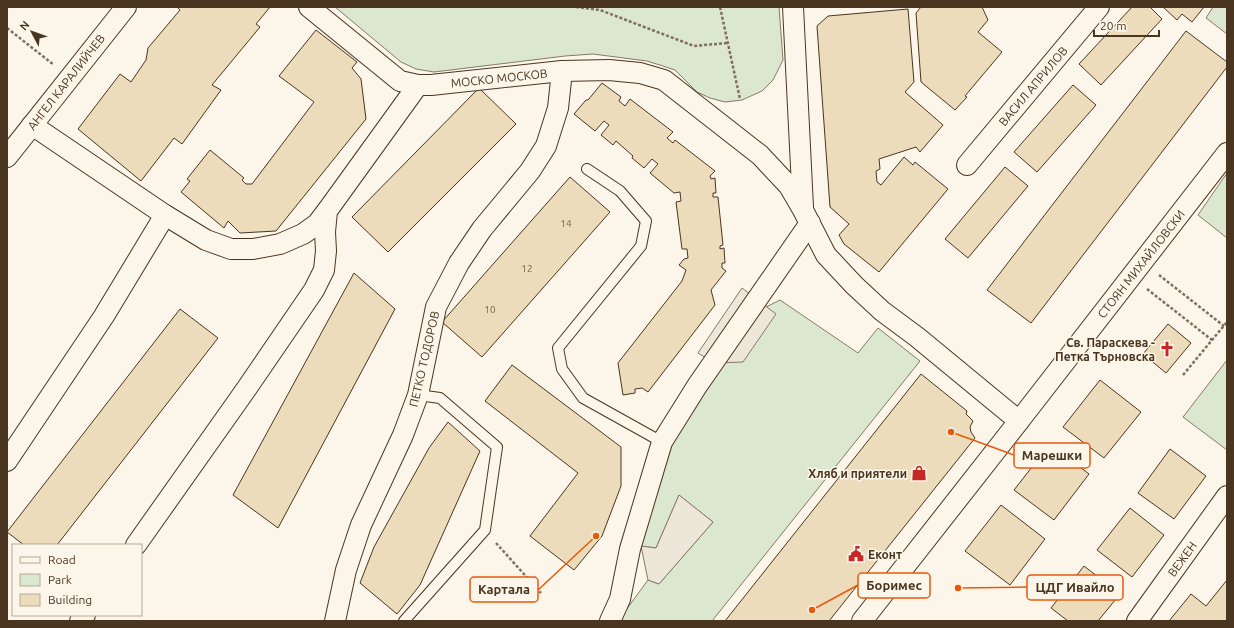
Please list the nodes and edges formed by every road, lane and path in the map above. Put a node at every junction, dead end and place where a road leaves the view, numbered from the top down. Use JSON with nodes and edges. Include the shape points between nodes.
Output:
{"nodes":[{"id":1,"x":126,"y":7,"type":"edge"},
{"id":2,"x":309,"y":7,"type":"edge"},
{"id":3,"x":576,"y":7,"type":"edge"},
{"id":4,"x":720,"y":7,"type":"edge"},
{"id":5,"x":793,"y":7,"type":"edge"},
{"id":6,"x":1099,"y":7,"type":"edge"},
{"id":7,"x":7,"y":28,"type":"edge"},
{"id":8,"x":727,"y":43,"type":"junction"},
{"id":9,"x":562,"y":71,"type":"junction"},
{"id":10,"x":70,"y":78,"type":"junction"},
{"id":11,"x":418,"y":85,"type":"junction"},
{"id":12,"x":740,"y":99,"type":"dead end"},
{"id":13,"x":32,"y":125,"type":"junction"},
{"id":14,"x":1227,"y":152,"type":"edge"},
{"id":15,"x":7,"y":157,"type":"edge"},
{"id":16,"x":967,"y":165,"type":"dead end"},
{"id":17,"x":587,"y":169,"type":"dead end"},
{"id":18,"x":327,"y":211,"type":"junction"},
{"id":19,"x":165,"y":215,"type":"junction"},
{"id":20,"x":807,"y":217,"type":"junction"},
{"id":21,"x":1137,"y":269,"type":"junction"},
{"id":22,"x":1227,"y":322,"type":"edge"},
{"id":23,"x":1224,"y":326,"type":"junction"},
{"id":24,"x":1212,"y":340,"type":"junction"},
{"id":25,"x":1183,"y":375,"type":"dead end"},
{"id":26,"x":418,"y":395,"type":"junction"},
{"id":27,"x":1019,"y":421,"type":"junction"},
{"id":28,"x":662,"y":442,"type":"junction"},
{"id":29,"x":7,"y":461,"type":"edge"},
{"id":30,"x":1227,"y":496,"type":"edge"},
{"id":31,"x":485,"y":530,"type":"junction"},
{"id":32,"x":137,"y":544,"type":"edge"},
{"id":33,"x":540,"y":593,"type":"dead end"},
{"id":34,"x":335,"y":621,"type":"edge"},
{"id":35,"x":404,"y":621,"type":"edge"},
{"id":36,"x":610,"y":621,"type":"edge"},
{"id":37,"x":862,"y":621,"type":"edge"},
{"id":38,"x":1137,"y":621,"type":"edge"}],
"edges":[{"from":1,"to":10,"type":"street","name":"АНГЕЛ КАРАЛИЙЧЕВ"},
{"from":2,"to":11,"type":"street","name":"МОСКО МОСКОВ","via":[[400,81]]},
{"from":3,"to":8,"type":"path","via":[[600,10],[694,46]]},
{"from":4,"to":8,"type":"path"},
{"from":5,"to":20,"type":"street"},
{"from":6,"to":16,"type":"street","name":"ВАСИЛ АПРИЛОВ"},
{"from":7,"to":10,"type":"path"},
{"from":8,"to":12,"type":"path"},
{"from":9,"to":11,"type":"street","name":"МОСКО МОСКОВ","via":[[439,85]]},
{"from":9,"to":20,"type":"street","name":"МОСКО МОСКОВ","via":[[609,70],[640,73],[664,80],[760,155],[789,186]]},
{"from":9,"to":26,"type":"street","name":"ПЕТКО ТОДОРОВ","via":[[558,108],[546,146],[530,171],[482,229],[459,263],[436,307]]},
{"from":10,"to":13,"type":"street","name":"АНГЕЛ КАРАЛИЙЧЕВ"},
{"from":11,"to":18,"type":"street"},
{"from":13,"to":15,"type":"street","name":"АНГЕЛ КАРАЛИЙЧЕВ"},
{"from":13,"to":19,"type":"street"},
{"from":14,"to":21,"type":"street","name":"СТОЯН МИХАЙЛОВСКИ"},
{"from":17,"to":28,"type":"lane","via":[[620,191],[646,221],[641,246],[558,348],[562,369],[583,398]]},
{"from":18,"to":19,"type":"street","via":[[317,224],[303,234],[280,244],[231,250],[206,240]]},
{"from":18,"to":32,"type":"street","via":[[324,270],[314,290]]},
{"from":19,"to":29,"type":"street","via":[[104,316]]},
{"from":20,"to":27,"type":"street","name":"МОСКО МОСКОВ","via":[[826,256],[854,285],[882,311],[918,337]]},
{"from":20,"to":28,"type":"street"},
{"from":21,"to":23,"type":"path"},
{"from":21,"to":24,"type":"path"},
{"from":21,"to":27,"type":"street","name":"СТОЯН МИХАЙЛОВСКИ"},
{"from":22,"to":23,"type":"path"},
{"from":23,"to":24,"type":"path"},
{"from":24,"to":25,"type":"path"},
{"from":26,"to":31,"type":"lane","via":[[440,398],[497,447]]},
{"from":26,"to":34,"type":"street","name":"ПЕТКО ТОДОРОВ","via":[[403,435],[361,525],[346,570]]},
{"from":27,"to":37,"type":"street","name":"СТОЯН МИХАЙЛОВСКИ"},
{"from":28,"to":36,"type":"street","via":[[630,549],[620,599]]},
{"from":30,"to":38,"type":"street","name":"ВЕЖЕН"},
{"from":31,"to":33,"type":"path"},
{"from":31,"to":35,"type":"lane"}]}
